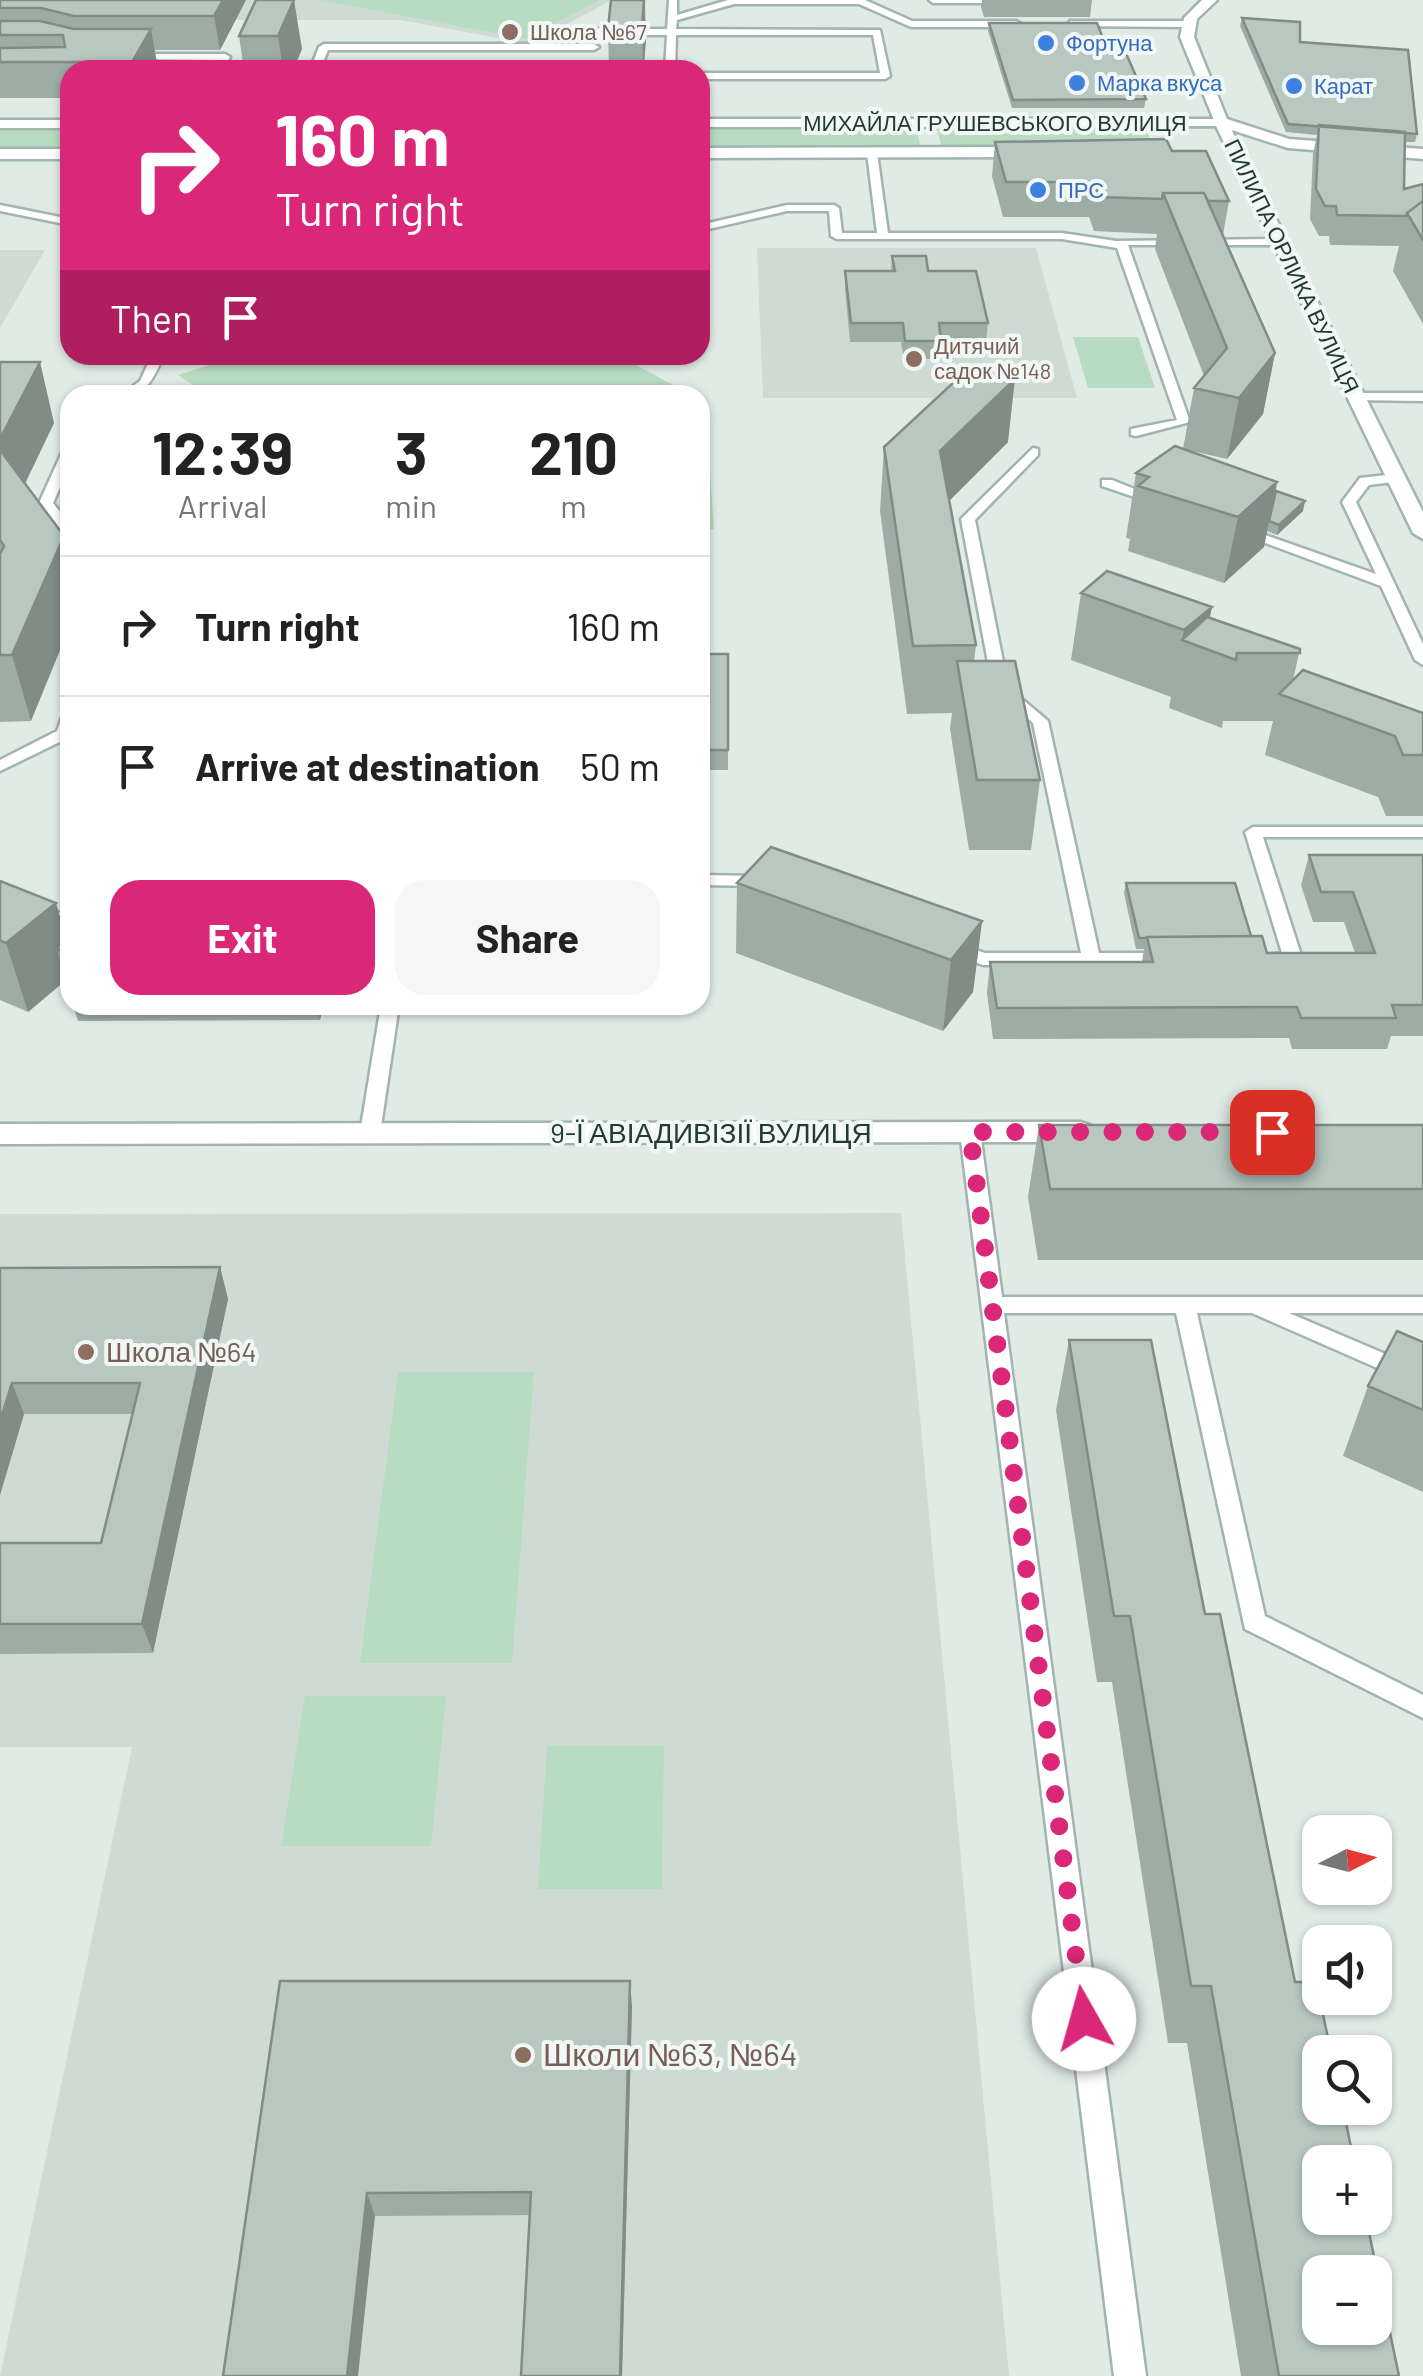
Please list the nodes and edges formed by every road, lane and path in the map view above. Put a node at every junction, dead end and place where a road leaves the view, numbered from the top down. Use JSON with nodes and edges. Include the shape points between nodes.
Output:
{"nodes":[{"id":1,"x":673,"y":0,"type":"edge"},
{"id":2,"x":933,"y":0,"type":"edge"},
{"id":3,"x":1062,"y":0,"type":"edge"},
{"id":4,"x":1210,"y":0,"type":"edge"},
{"id":5,"x":672,"y":19,"type":"junction"},
{"id":6,"x":609,"y":22,"type":"edge"},
{"id":7,"x":1026,"y":24,"type":"edge"},
{"id":8,"x":1062,"y":24,"type":"edge"},
{"id":9,"x":1188,"y":24,"type":"junction"},
{"id":10,"x":596,"y":32,"type":"junction"},
{"id":11,"x":672,"y":32,"type":"junction"},
{"id":12,"x":117,"y":57,"type":"edge"},
{"id":13,"x":224,"y":60,"type":"edge"},
{"id":14,"x":319,"y":60,"type":"edge"},
{"id":15,"x":671,"y":60,"type":"edge"},
{"id":16,"x":710,"y":76,"type":"edge"},
{"id":17,"x":1221,"y":122,"type":"junction"},
{"id":18,"x":710,"y":123,"type":"edge"},
{"id":19,"x":924,"y":123,"type":"junction"},
{"id":20,"x":0,"y":124,"type":"edge"},
{"id":21,"x":60,"y":124,"type":"edge"},
{"id":22,"x":1288,"y":144,"type":"junction"},
{"id":23,"x":931,"y":152,"type":"junction"},
{"id":24,"x":1045,"y":152,"type":"edge"},
{"id":25,"x":1228,"y":152,"type":"junction"},
{"id":26,"x":710,"y":153,"type":"edge"},
{"id":27,"x":872,"y":153,"type":"junction"},
{"id":28,"x":0,"y":154,"type":"edge"},
{"id":29,"x":60,"y":154,"type":"edge"},
{"id":30,"x":1423,"y":154,"type":"edge"},
{"id":31,"x":0,"y":208,"type":"edge"},
{"id":32,"x":60,"y":220,"type":"edge"},
{"id":33,"x":710,"y":226,"type":"edge"},
{"id":34,"x":884,"y":236,"type":"junction"},
{"id":35,"x":1280,"y":242,"type":"junction"},
{"id":36,"x":1122,"y":245,"type":"junction"},
{"id":37,"x":1356,"y":397,"type":"junction"},
{"id":38,"x":1423,"y":397,"type":"edge"},
{"id":39,"x":1136,"y":432,"type":"dead end"},
{"id":40,"x":1033,"y":452,"type":"dead end"},
{"id":41,"x":60,"y":472,"type":"edge"},
{"id":42,"x":1396,"y":478,"type":"junction"},
{"id":43,"x":1107,"y":484,"type":"dead end"},
{"id":44,"x":1177,"y":508,"type":"edge"},
{"id":45,"x":60,"y":520,"type":"edge"},
{"id":46,"x":1230,"y":527,"type":"edge"},
{"id":47,"x":1423,"y":533,"type":"edge"},
{"id":48,"x":1387,"y":584,"type":"junction"},
{"id":49,"x":1423,"y":660,"type":"edge"},
{"id":50,"x":60,"y":736,"type":"edge"},
{"id":51,"x":26,"y":752,"type":"junction"},
{"id":52,"x":0,"y":753,"type":"edge"},
{"id":53,"x":0,"y":766,"type":"edge"},
{"id":54,"x":1423,"y":832,"type":"edge"},
{"id":55,"x":710,"y":880,"type":"edge"},
{"id":56,"x":778,"y":886,"type":"edge"},
{"id":57,"x":0,"y":894,"type":"edge"},
{"id":58,"x":60,"y":919,"type":"edge"},
{"id":59,"x":936,"y":942,"type":"edge"},
{"id":60,"x":1091,"y":959,"type":"junction"},
{"id":61,"x":1183,"y":959,"type":"edge"},
{"id":62,"x":1256,"y":959,"type":"edge"},
{"id":63,"x":388,"y":1015,"type":"edge"},
{"id":64,"x":970,"y":1132,"type":"junction"},
{"id":65,"x":1108,"y":1132,"type":"edge"},
{"id":66,"x":370,"y":1133,"type":"junction"},
{"id":67,"x":0,"y":1134,"type":"edge"},
{"id":68,"x":1423,"y":1304,"type":"edge"},
{"id":69,"x":992,"y":1305,"type":"junction"},
{"id":70,"x":1185,"y":1305,"type":"junction"},
{"id":71,"x":1250,"y":1305,"type":"junction"},
{"id":72,"x":1423,"y":1379,"type":"edge"},
{"id":73,"x":1423,"y":1707,"type":"edge"},
{"id":74,"x":1130,"y":2376,"type":"edge"}],
"edges":[{"from":1,"to":5,"type":"lane"},
{"from":2,"to":3,"type":"lane"},
{"from":4,"to":9,"type":"street"},
{"from":5,"to":7,"type":"lane","via":[[734,1],[860,0],[911,24]]},
{"from":5,"to":11,"type":"lane"},
{"from":6,"to":10,"type":"lane"},
{"from":8,"to":9,"type":"lane"},
{"from":9,"to":17,"type":"street","name":"ПИЛИПА ОРЛИКА ВУЛИЦЯ","via":[[1188,43]]},
{"from":10,"to":11,"type":"lane"},
{"from":10,"to":14,"type":"lane","via":[[593,53],[324,47]]},
{"from":11,"to":15,"type":"lane"},
{"from":11,"to":16,"type":"lane","via":[[877,32],[886,76]]},
{"from":12,"to":13,"type":"lane"},
{"from":17,"to":19,"type":"street","name":"МИХАЙЛА ГРУШЕВСЬКОГО ВУЛИЦЯ"},
{"from":17,"to":22,"type":"street","name":"МИХАЙЛА ГРУШЕВСЬКОГО ВУЛИЦЯ"},
{"from":17,"to":25,"type":"street","name":"ПИЛИПА ОРЛИКА ВУЛИЦЯ"},
{"from":18,"to":19,"type":"street","name":"МИХАЙЛА ГРУШЕВСЬКОГО ВУЛИЦЯ"},
{"from":19,"to":23,"type":"street"},
{"from":20,"to":21,"type":"street"},
{"from":22,"to":25,"type":"street","name":"МИХАЙЛА ГРУШЕВСЬКОГО ВУЛИЦЯ"},
{"from":22,"to":30,"type":"street","name":"МИХАЙЛА ГРУШЕВСЬКОГО ВУЛИЦЯ"},
{"from":23,"to":24,"type":"street","name":"МИХАЙЛА ГРУШЕВСЬКОГО ВУЛИЦЯ"},
{"from":23,"to":27,"type":"street","name":"МИХАЙЛА ГРУШЕВСЬКОГО ВУЛИЦЯ"},
{"from":25,"to":35,"type":"street","name":"ПИЛИПА ОРЛИКА ВУЛИЦЯ"},
{"from":26,"to":27,"type":"street","name":"МИХАЙЛА ГРУШЕВСЬКОГО ВУЛИЦЯ"},
{"from":27,"to":34,"type":"lane"},
{"from":28,"to":29,"type":"street"},
{"from":31,"to":32,"type":"lane"},
{"from":33,"to":34,"type":"lane","via":[[787,208],[834,208],[837,236]]},
{"from":34,"to":36,"type":"lane","via":[[1062,236]]},
{"from":35,"to":36,"type":"lane"},
{"from":35,"to":37,"type":"street","name":"ПИЛИПА ОРЛИКА ВУЛИЦЯ"},
{"from":36,"to":39,"type":"lane","via":[[1184,422]]},
{"from":37,"to":38,"type":"lane"},
{"from":37,"to":42,"type":"street","name":"ПИЛИПА ОРЛИКА ВУЛИЦЯ"},
{"from":40,"to":60,"type":"lane","via":[[968,519],[1001,689],[1040,721]]},
{"from":41,"to":45,"type":"lane","via":[[46,503]]},
{"from":42,"to":47,"type":"street","name":"ПИЛИПА ОРЛИКА ВУЛИЦЯ"},
{"from":42,"to":48,"type":"lane","via":[[1365,481],[1349,502]]},
{"from":43,"to":44,"type":"lane"},
{"from":46,"to":48,"type":"lane"},
{"from":48,"to":49,"type":"lane"},
{"from":50,"to":51,"type":"lane"},
{"from":51,"to":52,"type":"lane"},
{"from":51,"to":53,"type":"lane"},
{"from":54,"to":62,"type":"lane","via":[[1253,832],[1293,958]]},
{"from":55,"to":56,"type":"lane"},
{"from":57,"to":58,"type":"lane"},
{"from":59,"to":60,"type":"lane","via":[[983,959]]},
{"from":60,"to":61,"type":"lane"},
{"from":63,"to":66,"type":"lane"},
{"from":64,"to":65,"type":"street","name":"9-Ї АВІАДИВІЗІЇ ВУЛИЦЯ"},
{"from":64,"to":66,"type":"street","name":"9-Ї АВІАДИВІЗІЇ ВУЛИЦЯ"},
{"from":64,"to":69,"type":"lane"},
{"from":66,"to":67,"type":"street","name":"9-Ї АВІАДИВІЗІЇ ВУЛИЦЯ"},
{"from":68,"to":71,"type":"lane"},
{"from":69,"to":70,"type":"lane"},
{"from":69,"to":74,"type":"lane"},
{"from":70,"to":71,"type":"lane"},
{"from":70,"to":73,"type":"lane","via":[[1254,1622]]},
{"from":71,"to":72,"type":"lane"}]}
